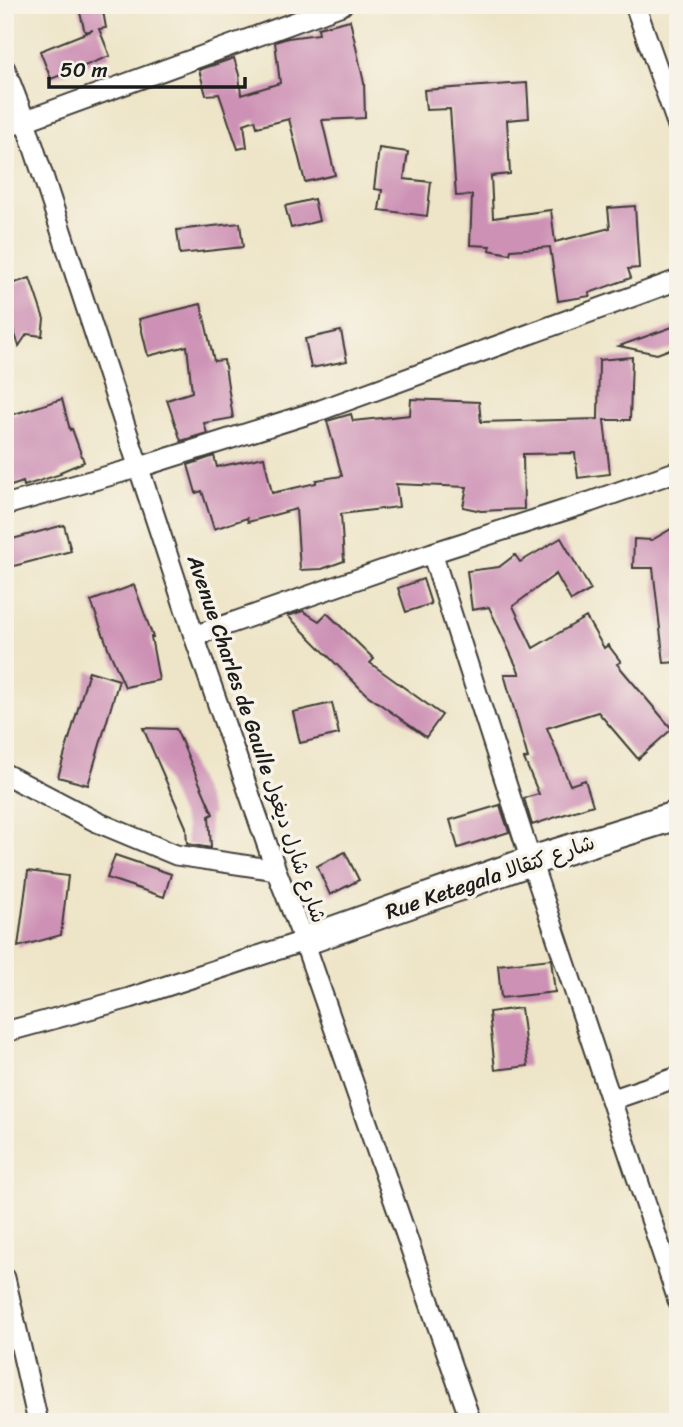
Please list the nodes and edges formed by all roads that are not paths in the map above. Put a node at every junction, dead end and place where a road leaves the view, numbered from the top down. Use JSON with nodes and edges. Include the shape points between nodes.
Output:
{"nodes":[{"id":1,"x":342,"y":5,"type":"edge"},
{"id":2,"x":635,"y":5,"type":"edge"},
{"id":3,"x":5,"y":69,"type":"edge"},
{"id":4,"x":25,"y":121,"type":"junction"},
{"id":5,"x":678,"y":126,"type":"edge"},
{"id":6,"x":5,"y":128,"type":"edge"},
{"id":7,"x":678,"y":280,"type":"edge"},
{"id":8,"x":140,"y":467,"type":"junction"},
{"id":9,"x":678,"y":471,"type":"edge"},
{"id":10,"x":5,"y":505,"type":"edge"},
{"id":11,"x":432,"y":553,"type":"junction"},
{"id":12,"x":194,"y":636,"type":"junction"},
{"id":13,"x":5,"y":774,"type":"edge"},
{"id":14,"x":678,"y":815,"type":"edge"},
{"id":15,"x":531,"y":861,"type":"junction"},
{"id":16,"x":276,"y":870,"type":"junction"},
{"id":17,"x":304,"y":941,"type":"junction"},
{"id":18,"x":5,"y":1032,"type":"edge"},
{"id":19,"x":678,"y":1077,"type":"edge"},
{"id":20,"x":611,"y":1100,"type":"junction"},
{"id":21,"x":5,"y":1278,"type":"edge"},
{"id":22,"x":678,"y":1300,"type":"edge"},
{"id":23,"x":38,"y":1422,"type":"edge"},
{"id":24,"x":471,"y":1422,"type":"edge"}],
"edges":[{"from":1,"to":4,"type":"street"},
{"from":2,"to":5,"type":"street"},
{"from":3,"to":4,"type":"street","name":"Avenue Charles de Gaulle شارع شارل ديغول"},
{"from":4,"to":6,"type":"street"},
{"from":4,"to":8,"type":"street","name":"Avenue Charles de Gaulle شارع شارل ديغول"},
{"from":7,"to":8,"type":"street","via":[[321,410]]},
{"from":8,"to":10,"type":"street"},
{"from":8,"to":12,"type":"street","name":"Avenue Charles de Gaulle شارع شارل ديغول"},
{"from":9,"to":11,"type":"street"},
{"from":11,"to":12,"type":"street"},
{"from":11,"to":15,"type":"street"},
{"from":12,"to":16,"type":"street","name":"Avenue Charles de Gaulle شارع شارل ديغول"},
{"from":13,"to":16,"type":"street","via":[[97,822],[176,855]]},
{"from":14,"to":15,"type":"street","name":"Rue Ketegala شارع كتقالا"},
{"from":15,"to":17,"type":"street","name":"Rue Ketegala شارع كتقالا"},
{"from":15,"to":20,"type":"street"},
{"from":16,"to":17,"type":"street","name":"Avenue Charles de Gaulle شارع شارل ديغول"},
{"from":17,"to":18,"type":"street","via":[[130,998]]},
{"from":17,"to":24,"type":"street","name":"Avenue Charles de Gaulle شارع شارل ديغول"},
{"from":19,"to":20,"type":"street"},
{"from":20,"to":22,"type":"street"},
{"from":21,"to":23,"type":"street"}]}
